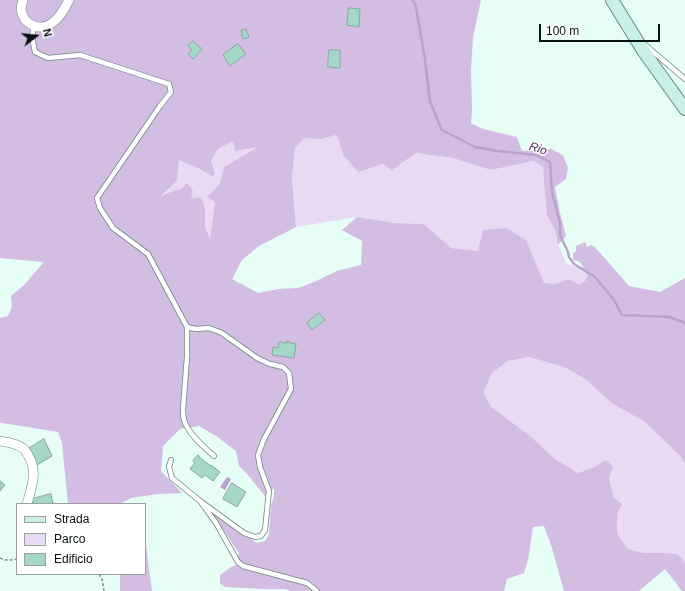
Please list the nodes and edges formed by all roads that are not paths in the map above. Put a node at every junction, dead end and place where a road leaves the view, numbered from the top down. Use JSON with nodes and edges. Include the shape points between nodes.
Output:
{"nodes":[{"id":1,"x":23,"y":0,"type":"edge"},
{"id":2,"x":69,"y":0,"type":"edge"},
{"id":3,"x":612,"y":0,"type":"edge"},
{"id":4,"x":34,"y":26,"type":"junction"},
{"id":5,"x":634,"y":35,"type":"junction"},
{"id":6,"x":685,"y":79,"type":"edge"},
{"id":7,"x":685,"y":109,"type":"edge"},
{"id":8,"x":187,"y":327,"type":"junction"},
{"id":9,"x":0,"y":441,"type":"edge"},
{"id":10,"x":214,"y":456,"type":"dead end"},
{"id":11,"x":171,"y":460,"type":"dead end"},
{"id":12,"x":200,"y":501,"type":"junction"},
{"id":13,"x":27,"y":503,"type":"edge"},
{"id":14,"x":317,"y":591,"type":"edge"}],
"edges":[{"from":1,"to":4,"type":"street","via":[[22,14],[28,23]]},
{"from":2,"to":4,"type":"street","via":[[57,20],[43,28]]},
{"from":3,"to":5,"type":"main road"},
{"from":4,"to":8,"type":"lane","via":[[32,37],[35,52],[48,58],[80,55],[169,84],[171,92],[98,198],[100,208],[113,228],[148,254]]},
{"from":5,"to":6,"type":"lane"},
{"from":5,"to":7,"type":"main road"},
{"from":8,"to":10,"type":"lane","via":[[183,418],[185,425]]},
{"from":8,"to":12,"type":"lane","via":[[209,328],[222,333],[257,358],[284,367],[289,373],[291,389],[258,455],[269,491],[265,530],[262,536],[255,537],[244,533]]},
{"from":9,"to":13,"type":"street","via":[[10,442],[24,450],[33,464],[34,475]]},
{"from":11,"to":12,"type":"lane","via":[[169,467],[172,478]]},
{"from":12,"to":14,"type":"lane","via":[[243,566],[307,584]]}]}
